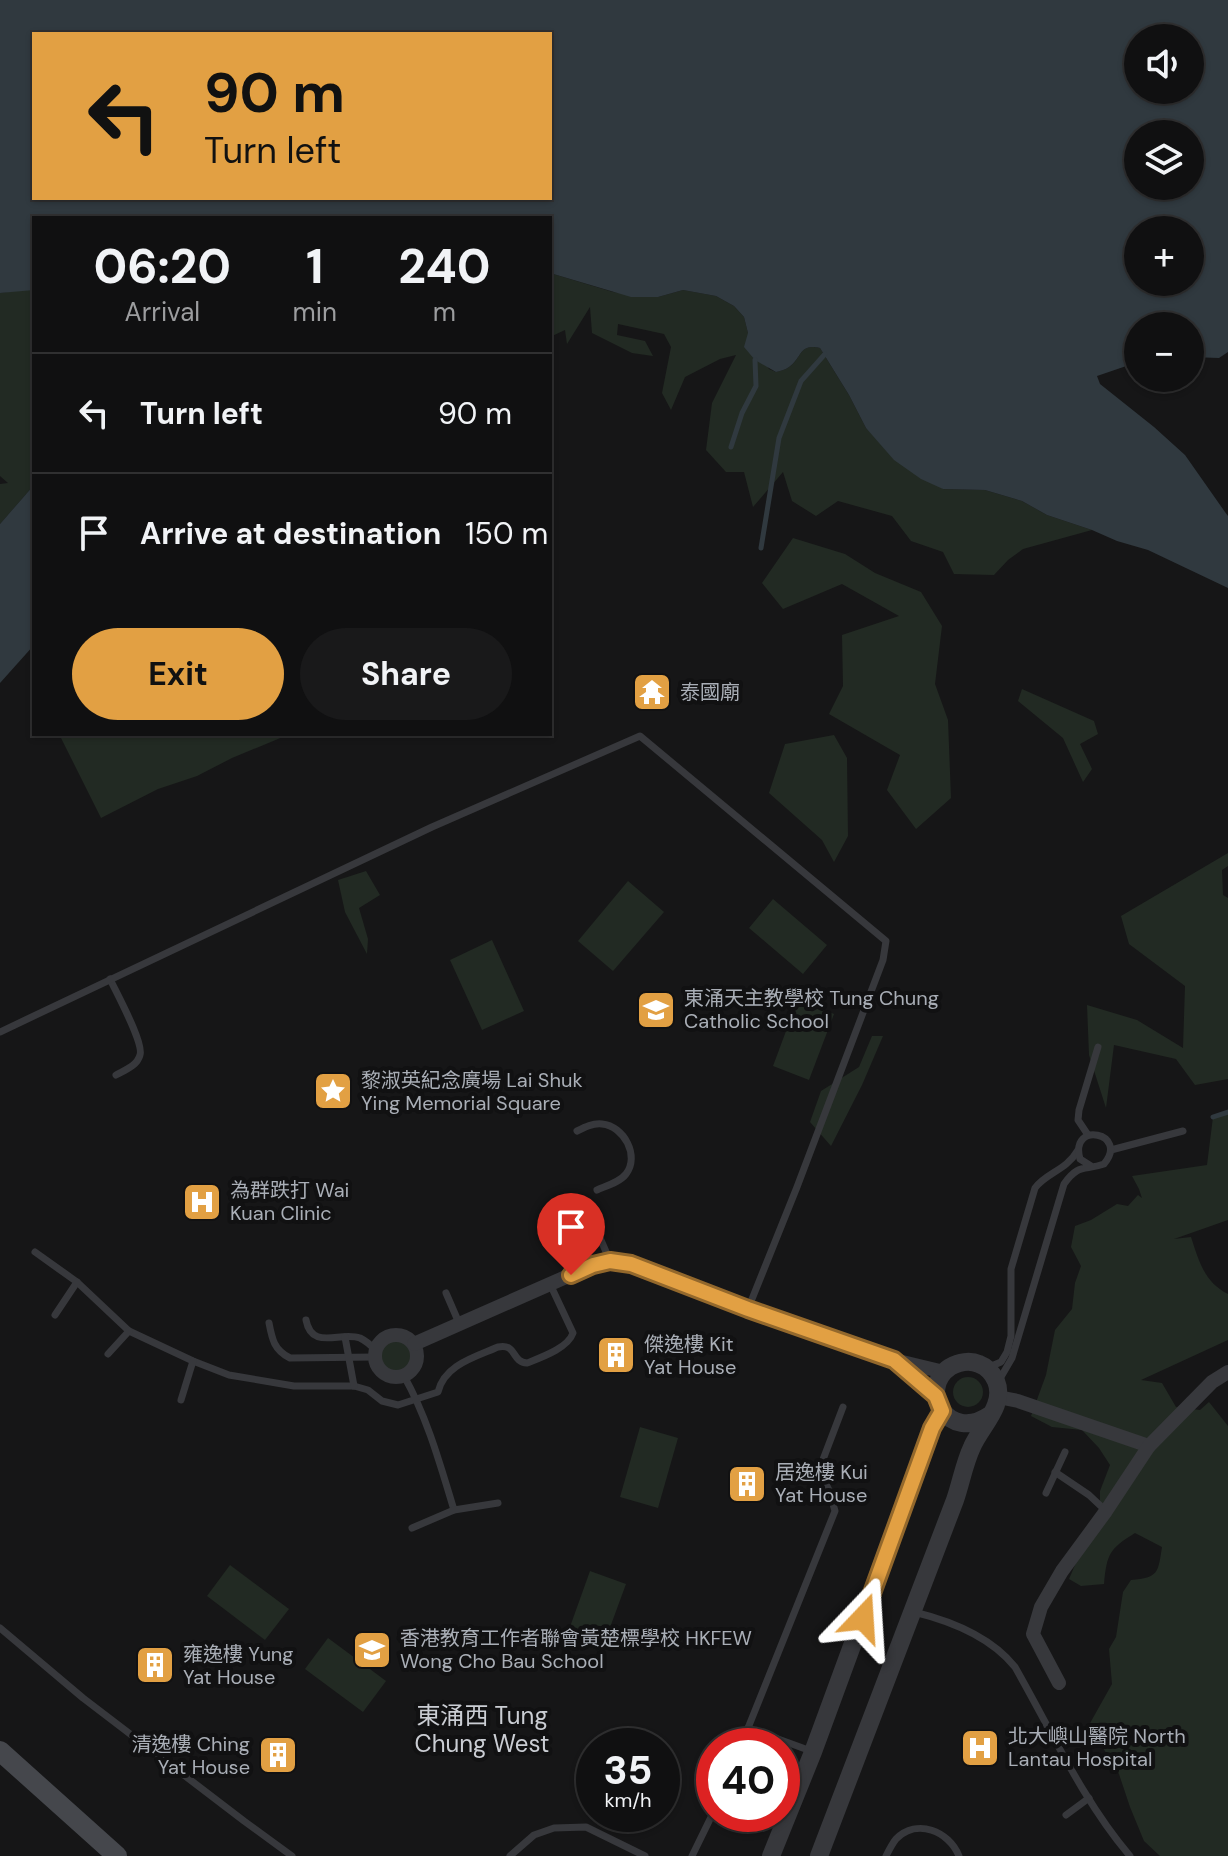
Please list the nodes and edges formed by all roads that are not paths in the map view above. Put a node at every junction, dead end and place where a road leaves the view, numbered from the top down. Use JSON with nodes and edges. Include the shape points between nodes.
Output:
{"nodes":[{"id":1,"x":110,"y":979,"type":"junction"},
{"id":2,"x":0,"y":1032,"type":"edge"},
{"id":3,"x":1098,"y":1047,"type":"dead end"},
{"id":4,"x":116,"y":1075,"type":"dead end"},
{"id":5,"x":577,"y":1131,"type":"dead end"},
{"id":6,"x":1183,"y":1131,"type":"dead end"},
{"id":7,"x":1088,"y":1135,"type":"junction"},
{"id":8,"x":1078,"y":1150,"type":"junction"},
{"id":9,"x":1111,"y":1150,"type":"junction"},
{"id":10,"x":1091,"y":1166,"type":"junction"},
{"id":11,"x":597,"y":1190,"type":"dead end"},
{"id":12,"x":594,"y":1224,"type":"dead end"},
{"id":13,"x":579,"y":1233,"type":"dead end"},
{"id":14,"x":35,"y":1252,"type":"dead end"},
{"id":15,"x":610,"y":1261,"type":"junction"},
{"id":16,"x":593,"y":1265,"type":"junction"},
{"id":17,"x":77,"y":1282,"type":"junction"},
{"id":18,"x":550,"y":1284,"type":"junction"},
{"id":19,"x":446,"y":1293,"type":"dead end"},
{"id":20,"x":748,"y":1309,"type":"junction"},
{"id":21,"x":55,"y":1315,"type":"dead end"},
{"id":22,"x":306,"y":1320,"type":"dead end"},
{"id":23,"x":269,"y":1323,"type":"dead end"},
{"id":24,"x":459,"y":1323,"type":"junction"},
{"id":25,"x":129,"y":1331,"type":"junction"},
{"id":26,"x":345,"y":1337,"type":"junction"},
{"id":27,"x":414,"y":1344,"type":"junction"},
{"id":28,"x":108,"y":1354,"type":"dead end"},
{"id":29,"x":375,"y":1354,"type":"junction"},
{"id":30,"x":346,"y":1358,"type":"junction"},
{"id":31,"x":894,"y":1360,"type":"junction"},
{"id":32,"x":193,"y":1361,"type":"junction"},
{"id":33,"x":944,"y":1372,"type":"junction"},
{"id":34,"x":1228,"y":1372,"type":"edge"},
{"id":35,"x":404,"y":1376,"type":"junction"},
{"id":36,"x":994,"y":1383,"type":"junction"},
{"id":37,"x":354,"y":1386,"type":"junction"},
{"id":38,"x":181,"y":1400,"type":"dead end"},
{"id":39,"x":416,"y":1400,"type":"junction"},
{"id":40,"x":939,"y":1404,"type":"junction"},
{"id":41,"x":843,"y":1407,"type":"dead end"},
{"id":42,"x":990,"y":1415,"type":"junction"},
{"id":43,"x":1149,"y":1446,"type":"junction"},
{"id":44,"x":1065,"y":1452,"type":"dead end"},
{"id":45,"x":1055,"y":1472,"type":"junction"},
{"id":46,"x":1046,"y":1493,"type":"dead end"},
{"id":47,"x":498,"y":1503,"type":"dead end"},
{"id":48,"x":454,"y":1510,"type":"junction"},
{"id":49,"x":1106,"y":1511,"type":"junction"},
{"id":50,"x":412,"y":1528,"type":"dead end"},
{"id":51,"x":912,"y":1611,"type":"junction"},
{"id":52,"x":0,"y":1628,"type":"edge"},
{"id":53,"x":1059,"y":1683,"type":"dead end"},
{"id":54,"x":748,"y":1728,"type":"edge"},
{"id":55,"x":800,"y":1747,"type":"edge"},
{"id":56,"x":0,"y":1751,"type":"edge"},
{"id":57,"x":813,"y":1752,"type":"junction"},
{"id":58,"x":1089,"y":1798,"type":"junction"},
{"id":59,"x":1066,"y":1815,"type":"dead end"},
{"id":60,"x":704,"y":1832,"type":"edge"},
{"id":61,"x":960,"y":1855,"type":"edge"},
{"id":62,"x":117,"y":1856,"type":"edge"},
{"id":63,"x":292,"y":1856,"type":"edge"},
{"id":64,"x":510,"y":1856,"type":"edge"},
{"id":65,"x":645,"y":1856,"type":"edge"},
{"id":66,"x":692,"y":1856,"type":"edge"},
{"id":67,"x":771,"y":1856,"type":"edge"},
{"id":68,"x":819,"y":1856,"type":"edge"},
{"id":69,"x":886,"y":1856,"type":"edge"},
{"id":70,"x":1130,"y":1856,"type":"edge"}],
"edges":[{"from":1,"to":2,"type":"lane"},
{"from":1,"to":4,"type":"lane","via":[[141,1054],[135,1065]]},
{"from":1,"to":20,"type":"lane","via":[[640,736],[886,941]]},
{"from":3,"to":7,"type":"lane","via":[[1079,1110],[1078,1120]]},
{"from":5,"to":11,"type":"lane","via":[[611,1126],[631,1153],[626,1174]]},
{"from":6,"to":9,"type":"lane"},
{"from":7,"to":8,"type":"lane"},
{"from":7,"to":9,"type":"lane","via":[[1103,1137]]},
{"from":8,"to":10,"type":"lane","via":[[1080,1159]]},
{"from":8,"to":36,"type":"lane","via":[[1035,1188],[1011,1269],[1011,1336]]},
{"from":9,"to":10,"type":"lane","via":[[1104,1164]]},
{"from":10,"to":36,"type":"lane","via":[[1072,1173],[1064,1184],[1012,1358]]},
{"from":12,"to":15,"type":"lane"},
{"from":13,"to":16,"type":"lane"},
{"from":14,"to":17,"type":"lane"},
{"from":15,"to":16,"type":"street"},
{"from":15,"to":20,"type":"street","via":[[631,1264]]},
{"from":16,"to":18,"type":"street"},
{"from":17,"to":21,"type":"lane"},
{"from":17,"to":25,"type":"lane"},
{"from":18,"to":24,"type":"street"},
{"from":18,"to":39,"type":"lane","via":[[573,1333],[569,1341],[527,1363],[521,1363],[511,1348],[498,1347],[458,1365],[442,1379],[438,1392]]},
{"from":19,"to":24,"type":"lane"},
{"from":20,"to":31,"type":"street"},
{"from":22,"to":26,"type":"lane","via":[[315,1336]]},
{"from":23,"to":30,"type":"lane","via":[[275,1347],[290,1358]]},
{"from":24,"to":27,"type":"street"},
{"from":25,"to":28,"type":"lane"},
{"from":25,"to":32,"type":"lane"},
{"from":26,"to":29,"type":"lane","via":[[360,1339]]},
{"from":26,"to":30,"type":"lane"},
{"from":27,"to":29,"type":"street","via":[[396,1334],[383,1339]]},
{"from":27,"to":35,"type":"street","via":[[416,1362]]},
{"from":29,"to":30,"type":"lane"},
{"from":29,"to":35,"type":"street","via":[[385,1374]]},
{"from":30,"to":37,"type":"lane"},
{"from":31,"to":33,"type":"street"},
{"from":31,"to":40,"type":"street"},
{"from":32,"to":37,"type":"lane","via":[[229,1375],[294,1386]]},
{"from":32,"to":38,"type":"lane"},
{"from":33,"to":36,"type":"street","via":[[969,1362]]},
{"from":33,"to":40,"type":"street"},
{"from":34,"to":43,"type":"street"},
{"from":35,"to":39,"type":"lane"},
{"from":36,"to":42,"type":"street","via":[[995,1408]]},
{"from":36,"to":43,"type":"street","via":[[1018,1401]]},
{"from":37,"to":39,"type":"lane","via":[[398,1405]]},
{"from":39,"to":48,"type":"lane"},
{"from":40,"to":42,"type":"street","via":[[960,1424]]},
{"from":40,"to":57,"type":"street"},
{"from":41,"to":54,"type":"lane","via":[[819,1470],[835,1511]]},
{"from":42,"to":51,"type":"street","via":[[971,1447]]},
{"from":43,"to":49,"type":"street"},
{"from":44,"to":45,"type":"lane"},
{"from":45,"to":46,"type":"lane"},
{"from":45,"to":49,"type":"lane"},
{"from":47,"to":48,"type":"lane"},
{"from":48,"to":50,"type":"lane"},
{"from":49,"to":53,"type":"street","via":[[1062,1571],[1041,1607],[1033,1634]]},
{"from":51,"to":58,"type":"lane","via":[[941,1619],[1008,1657]]},
{"from":51,"to":68,"type":"street"},
{"from":52,"to":63,"type":"lane","via":[[83,1698]]},
{"from":55,"to":57,"type":"lane"},
{"from":56,"to":62,"type":"main road"},
{"from":57,"to":67,"type":"street"},
{"from":58,"to":59,"type":"lane"},
{"from":58,"to":70,"type":"lane"},
{"from":60,"to":66,"type":"lane"},
{"from":61,"to":69,"type":"lane","via":[[942,1834],[923,1829],[901,1835]]},
{"from":64,"to":65,"type":"lane","via":[[534,1835],[586,1827]]}]}
